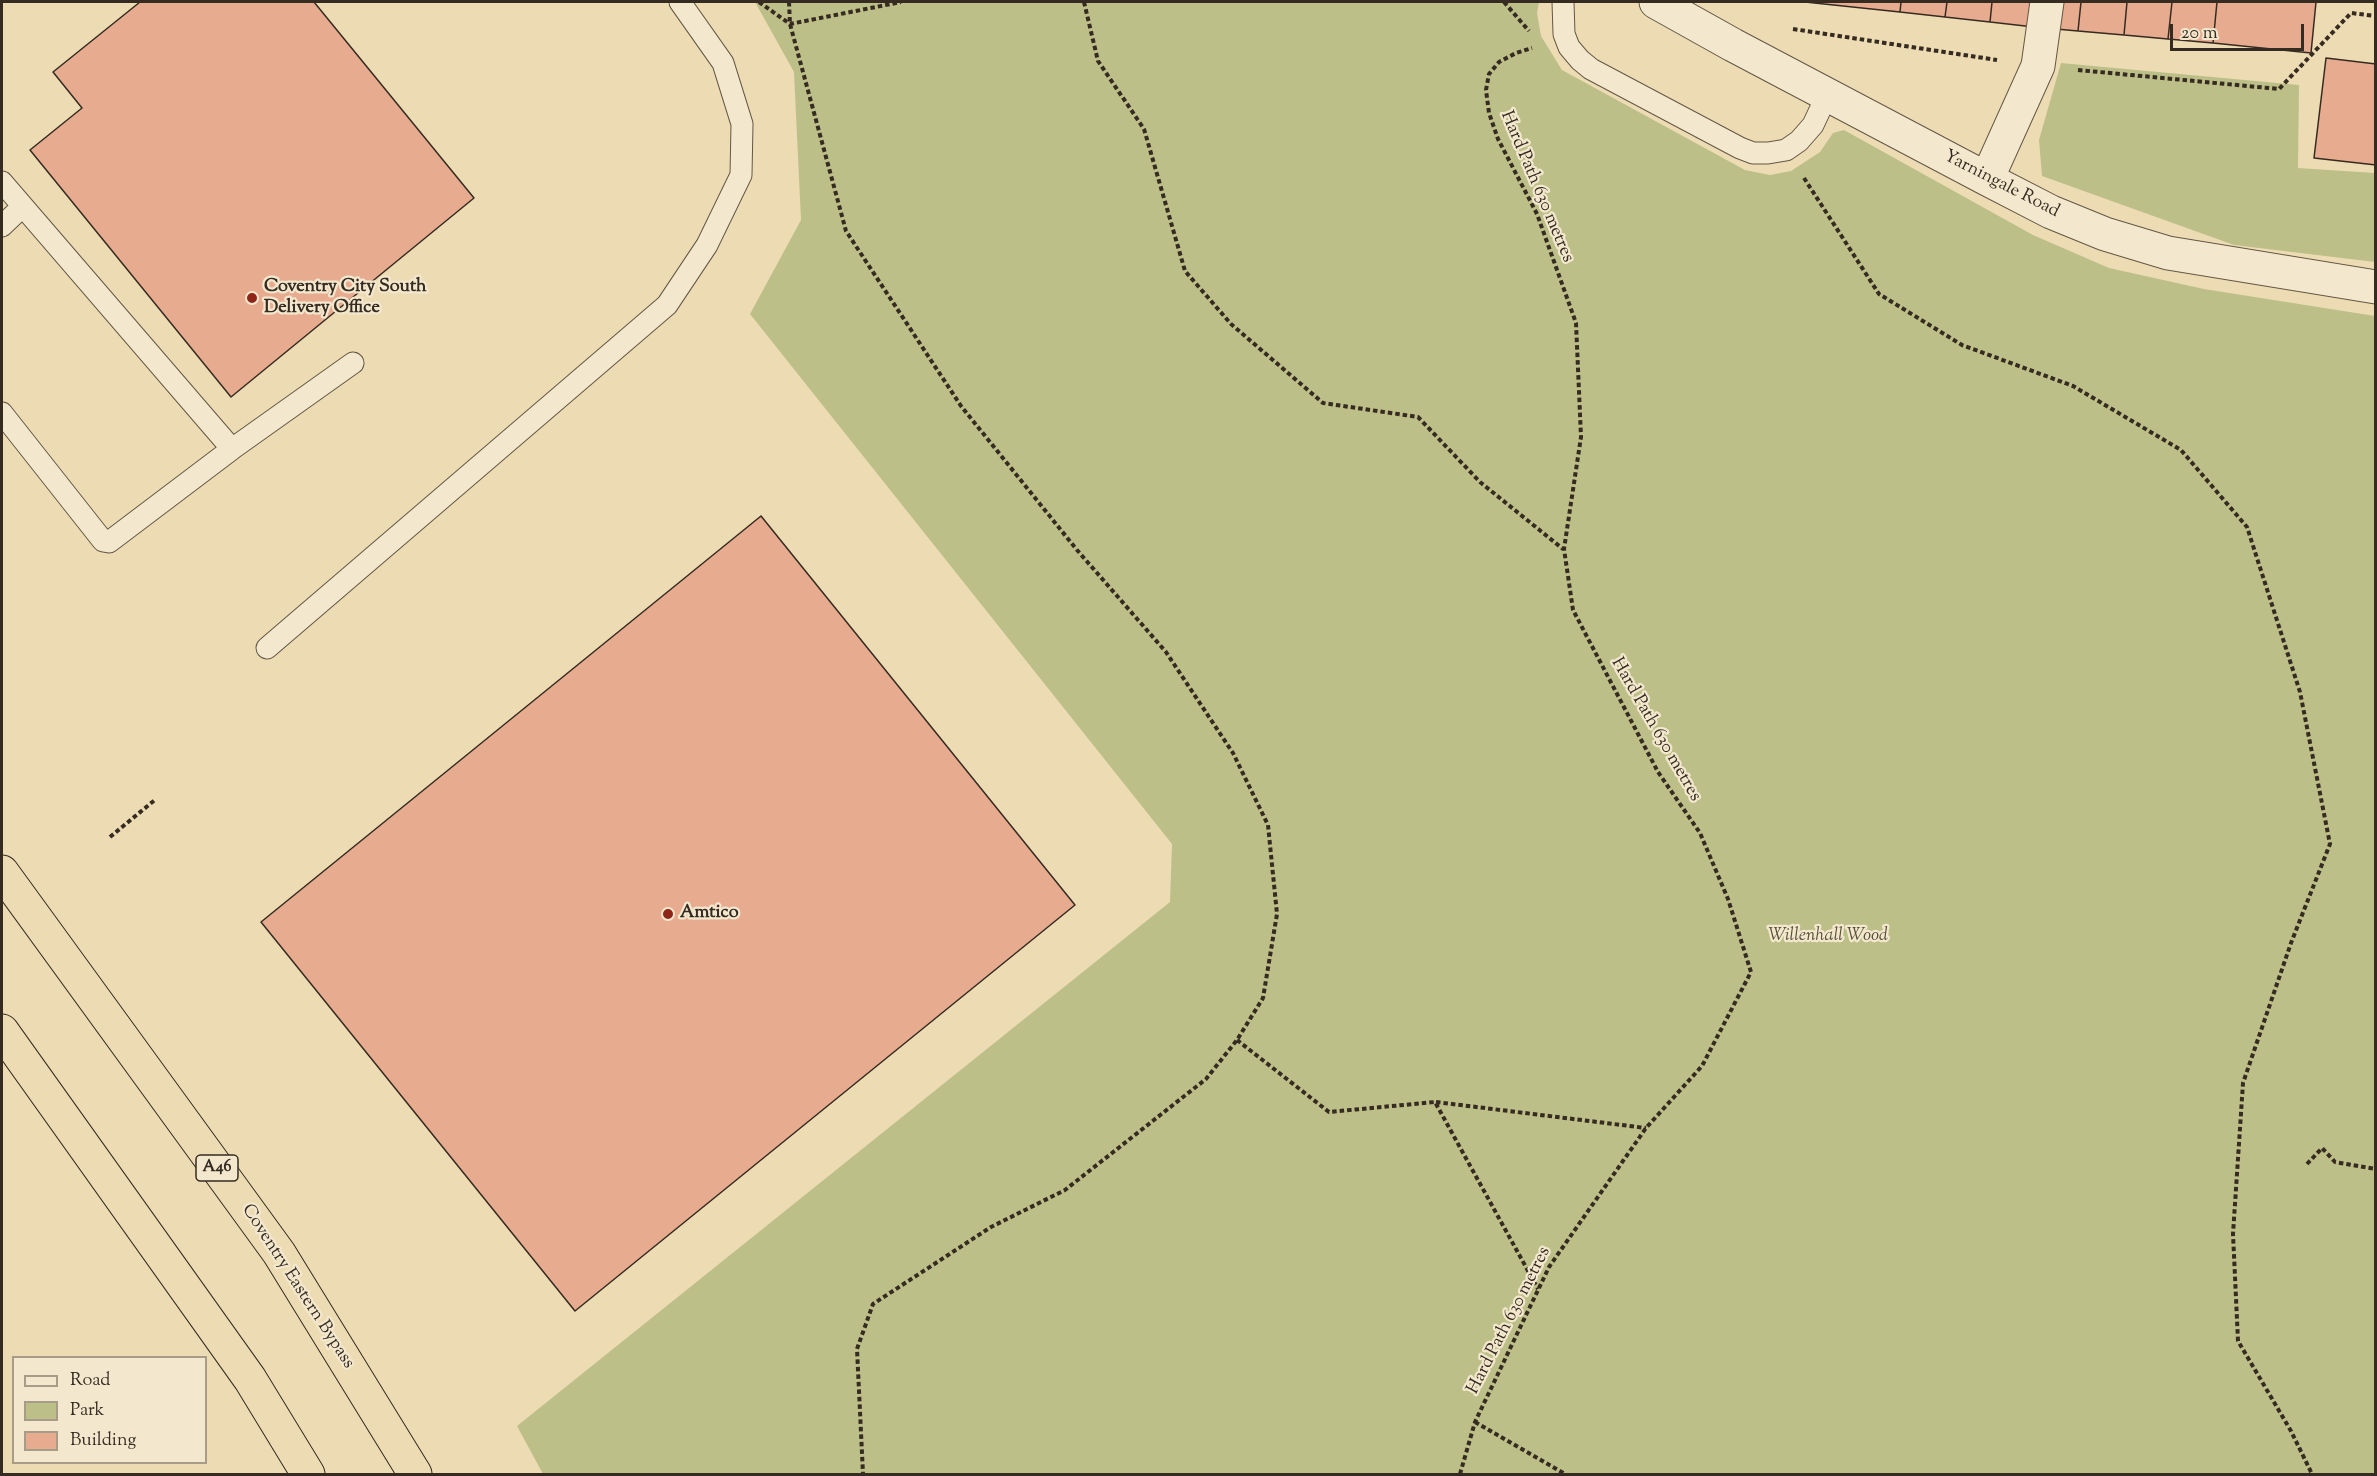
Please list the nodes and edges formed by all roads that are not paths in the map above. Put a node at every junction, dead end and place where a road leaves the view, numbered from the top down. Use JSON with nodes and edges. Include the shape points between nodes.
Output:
{"nodes":[{"id":1,"x":680,"y":2,"type":"edge"},
{"id":2,"x":1563,"y":2,"type":"edge"},
{"id":3,"x":1656,"y":2,"type":"edge"},
{"id":4,"x":2047,"y":2,"type":"edge"},
{"id":5,"x":1827,"y":94,"type":"junction"},
{"id":6,"x":1987,"y":179,"type":"junction"},
{"id":7,"x":2,"y":182,"type":"edge"},
{"id":8,"x":22,"y":207,"type":"junction"},
{"id":9,"x":2,"y":225,"type":"edge"},
{"id":10,"x":2376,"y":287,"type":"edge"},
{"id":11,"x":353,"y":363,"type":"dead end"},
{"id":12,"x":2,"y":413,"type":"edge"},
{"id":13,"x":232,"y":449,"type":"junction"},
{"id":14,"x":267,"y":648,"type":"dead end"},
{"id":15,"x":2,"y":872,"type":"edge"},
{"id":16,"x":2,"y":1031,"type":"edge"},
{"id":17,"x":356,"y":1378,"type":"junction"},
{"id":18,"x":308,"y":1474,"type":"edge"},
{"id":19,"x":415,"y":1474,"type":"edge"},
{"id":20,"x":423,"y":1474,"type":"edge"}],
"edges":[{"from":1,"to":14,"type":"lane","via":[[723,63],[742,124],[741,175],[707,245],[667,304]]},
{"from":2,"to":5,"type":"lane","via":[[1564,34],[1569,47],[1591,69],[1753,153],[1786,150],[1799,141],[1813,125]]},
{"from":3,"to":5,"type":"street","name":"Yarningale Road"},
{"from":4,"to":6,"type":"street","via":[[2038,66]]},
{"from":5,"to":6,"type":"street","name":"Yarningale Road"},
{"from":6,"to":10,"type":"street","name":"Yarningale Road","via":[[2104,234],[2168,253]]},
{"from":7,"to":8,"type":"lane"},
{"from":8,"to":9,"type":"lane"},
{"from":8,"to":13,"type":"lane"},
{"from":11,"to":13,"type":"lane"},
{"from":12,"to":13,"type":"lane","via":[[103,541],[109,542]]},
{"from":15,"to":17,"type":"highway","name":"Coventry Eastern Bypass","number":"A46","via":[[279,1253]]},
{"from":16,"to":18,"type":"highway","via":[[250,1379]]},
{"from":17,"to":19,"type":"highway","name":"Coventry Eastern Bypass","number":"A46"},
{"from":17,"to":20,"type":"lane"}]}
